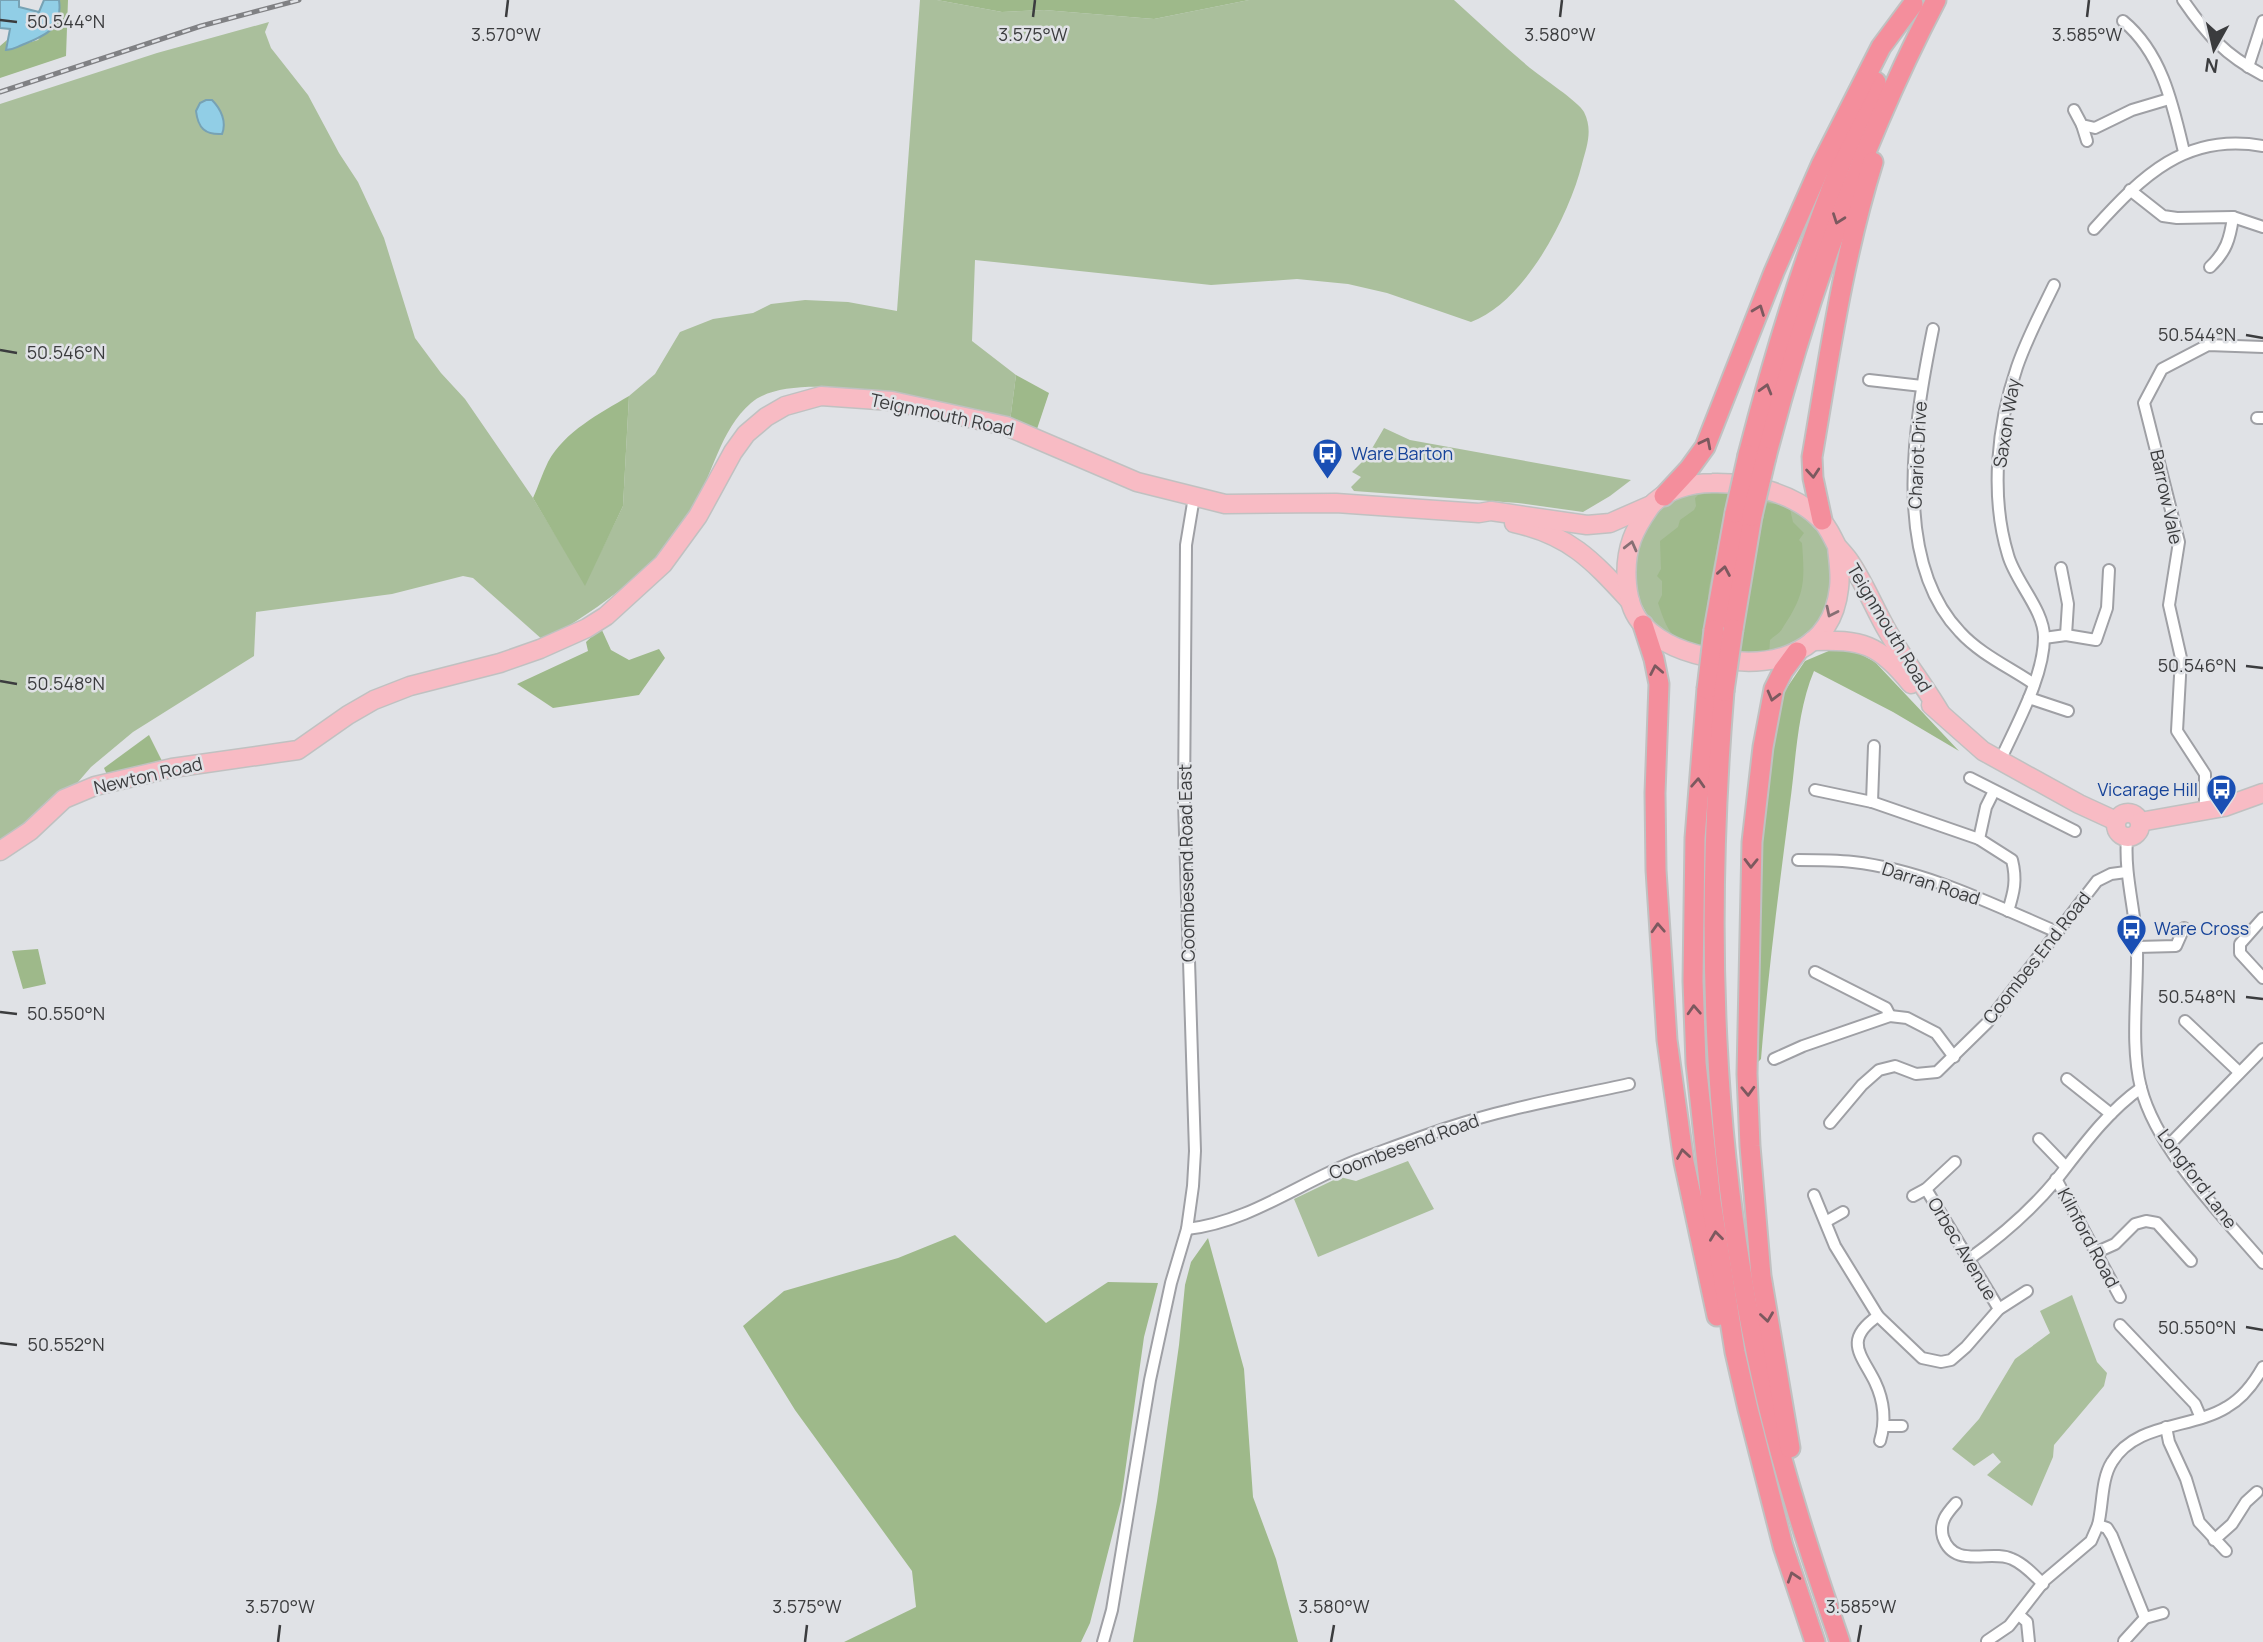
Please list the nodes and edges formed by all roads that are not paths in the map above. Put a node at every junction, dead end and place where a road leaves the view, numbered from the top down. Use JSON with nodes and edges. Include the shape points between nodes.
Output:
{"nodes":[{"id":1,"x":1936,"y":0,"type":"edge"},
{"id":2,"x":2183,"y":0,"type":"edge"},
{"id":3,"x":1914,"y":2,"type":"edge"},
{"id":4,"x":2123,"y":21,"type":"dead end"},
{"id":5,"x":2263,"y":21,"type":"edge"},
{"id":6,"x":1909,"y":51,"type":"junction"},
{"id":7,"x":2248,"y":67,"type":"junction"},
{"id":8,"x":2263,"y":75,"type":"edge"},
{"id":9,"x":2169,"y":99,"type":"junction"},
{"id":10,"x":2074,"y":110,"type":"dead end"},
{"id":11,"x":2082,"y":125,"type":"junction"},
{"id":12,"x":2087,"y":141,"type":"dead end"},
{"id":13,"x":2263,"y":146,"type":"edge"},
{"id":14,"x":2184,"y":152,"type":"junction"},
{"id":15,"x":2130,"y":190,"type":"junction"},
{"id":16,"x":2233,"y":217,"type":"junction"},
{"id":17,"x":2263,"y":227,"type":"edge"},
{"id":18,"x":2094,"y":229,"type":"dead end"},
{"id":19,"x":2210,"y":267,"type":"dead end"},
{"id":20,"x":2054,"y":285,"type":"dead end"},
{"id":21,"x":1934,"y":329,"type":"dead end"},
{"id":22,"x":2263,"y":347,"type":"edge"},
{"id":23,"x":1869,"y":380,"type":"dead end"},
{"id":24,"x":1922,"y":386,"type":"junction"},
{"id":25,"x":1757,"y":456,"type":"junction"},
{"id":26,"x":1194,"y":497,"type":"junction"},
{"id":27,"x":1658,"y":501,"type":"junction"},
{"id":28,"x":1479,"y":513,"type":"junction"},
{"id":29,"x":1822,"y":520,"type":"junction"},
{"id":30,"x":1837,"y":546,"type":"junction"},
{"id":31,"x":2062,"y":568,"type":"dead end"},
{"id":32,"x":2109,"y":570,"type":"dead end"},
{"id":33,"x":1630,"y":601,"type":"junction"},
{"id":34,"x":1643,"y":625,"type":"junction"},
{"id":35,"x":2066,"y":635,"type":"junction"},
{"id":36,"x":2044,"y":638,"type":"junction"},
{"id":37,"x":1804,"y":646,"type":"junction"},
{"id":38,"x":2034,"y":684,"type":"junction"},
{"id":39,"x":1716,"y":690,"type":"junction"},
{"id":40,"x":2029,"y":698,"type":"junction"},
{"id":41,"x":2068,"y":711,"type":"dead end"},
{"id":42,"x":1940,"y":712,"type":"junction"},
{"id":43,"x":313,"y":742,"type":"joint"},
{"id":44,"x":1874,"y":746,"type":"dead end"},
{"id":45,"x":2000,"y":761,"type":"junction"},
{"id":46,"x":1970,"y":778,"type":"dead end"},
{"id":47,"x":1815,"y":790,"type":"dead end"},
{"id":48,"x":1994,"y":790,"type":"junction"},
{"id":49,"x":2263,"y":793,"type":"edge"},
{"id":50,"x":1872,"y":802,"type":"junction"},
{"id":51,"x":2204,"y":810,"type":"junction"},
{"id":52,"x":2116,"y":821,"type":"junction"},
{"id":53,"x":2140,"y":822,"type":"junction"},
{"id":54,"x":2075,"y":831,"type":"dead end"},
{"id":55,"x":2127,"y":838,"type":"junction"},
{"id":56,"x":1979,"y":839,"type":"junction"},
{"id":57,"x":0,"y":851,"type":"edge"},
{"id":58,"x":1798,"y":860,"type":"dead end"},
{"id":59,"x":2126,"y":873,"type":"junction"},
{"id":60,"x":2008,"y":911,"type":"junction"},
{"id":61,"x":2263,"y":918,"type":"edge"},
{"id":62,"x":2184,"y":928,"type":"dead end"},
{"id":63,"x":2057,"y":932,"type":"junction"},
{"id":64,"x":2137,"y":947,"type":"junction"},
{"id":65,"x":1815,"y":972,"type":"dead end"},
{"id":66,"x":2263,"y":978,"type":"edge"},
{"id":67,"x":1890,"y":1016,"type":"junction"},
{"id":68,"x":2185,"y":1021,"type":"dead end"},
{"id":69,"x":2263,"y":1049,"type":"edge"},
{"id":70,"x":1954,"y":1057,"type":"junction"},
{"id":71,"x":1774,"y":1059,"type":"dead end"},
{"id":72,"x":2239,"y":1072,"type":"junction"},
{"id":73,"x":2067,"y":1079,"type":"dead end"},
{"id":74,"x":1629,"y":1084,"type":"dead end"},
{"id":75,"x":2141,"y":1088,"type":"junction"},
{"id":76,"x":2111,"y":1114,"type":"junction"},
{"id":77,"x":1830,"y":1123,"type":"dead end"},
{"id":78,"x":2039,"y":1139,"type":"dead end"},
{"id":79,"x":2169,"y":1145,"type":"junction"},
{"id":80,"x":1955,"y":1162,"type":"dead end"},
{"id":81,"x":2065,"y":1166,"type":"junction"},
{"id":82,"x":2056,"y":1180,"type":"junction"},
{"id":83,"x":1926,"y":1189,"type":"junction"},
{"id":84,"x":1814,"y":1195,"type":"dead end"},
{"id":85,"x":1913,"y":1196,"type":"dead end"},
{"id":86,"x":1843,"y":1212,"type":"dead end"},
{"id":87,"x":1826,"y":1221,"type":"junction"},
{"id":88,"x":1187,"y":1229,"type":"junction"},
{"id":89,"x":2180,"y":1248,"type":"junction"},
{"id":90,"x":2097,"y":1252,"type":"junction"},
{"id":91,"x":2171,"y":1257,"type":"dead end"},
{"id":92,"x":1969,"y":1259,"type":"junction"},
{"id":93,"x":2191,"y":1261,"type":"dead end"},
{"id":94,"x":2263,"y":1263,"type":"edge"},
{"id":95,"x":2027,"y":1291,"type":"dead end"},
{"id":96,"x":2120,"y":1297,"type":"dead end"},
{"id":97,"x":1999,"y":1309,"type":"junction"},
{"id":98,"x":1878,"y":1316,"type":"junction"},
{"id":99,"x":2120,"y":1325,"type":"dead end"},
{"id":100,"x":2263,"y":1367,"type":"edge"},
{"id":101,"x":1748,"y":1409,"type":"junction"},
{"id":102,"x":2201,"y":1418,"type":"junction"},
{"id":103,"x":1885,"y":1426,"type":"junction"},
{"id":104,"x":1902,"y":1426,"type":"dead end"},
{"id":105,"x":2166,"y":1427,"type":"junction"},
{"id":106,"x":1880,"y":1441,"type":"dead end"},
{"id":107,"x":2257,"y":1492,"type":"dead end"},
{"id":108,"x":1956,"y":1503,"type":"dead end"},
{"id":109,"x":1799,"y":1520,"type":"junction"},
{"id":110,"x":2098,"y":1525,"type":"junction"},
{"id":111,"x":2214,"y":1540,"type":"junction"},
{"id":112,"x":2226,"y":1550,"type":"dead end"},
{"id":113,"x":2043,"y":1584,"type":"junction"},
{"id":114,"x":2163,"y":1613,"type":"dead end"},
{"id":115,"x":2019,"y":1615,"type":"junction"},
{"id":116,"x":2145,"y":1618,"type":"junction"},
{"id":117,"x":1989,"y":1623,"type":"dead end"},
{"id":118,"x":1992,"y":1637,"type":"edge"},
{"id":119,"x":1103,"y":1642,"type":"edge"},
{"id":120,"x":1815,"y":1642,"type":"edge"},
{"id":121,"x":1840,"y":1642,"type":"edge"},
{"id":122,"x":2029,"y":1642,"type":"edge"},
{"id":123,"x":2124,"y":1642,"type":"edge"}],
"edges":[{"from":1,"to":6,"type":"highway"},
{"from":2,"to":7,"type":"street","via":[[2220,48]]},
{"from":25,"to":3,"type":"highway","one_way":true,"via":[[1790,306],[1828,195]]},
{"from":27,"to":3,"type":"highway","one_way":true,"via":[[1705,447],[1821,165],[1881,47]]},
{"from":4,"to":9,"type":"street","via":[[2155,59]]},
{"from":5,"to":7,"type":"street"},
{"from":6,"to":25,"type":"highway","one_way":true,"via":[[1838,217]]},
{"from":6,"to":29,"type":"highway","one_way":true,"via":[[1864,189],[1831,339],[1812,457]]},
{"from":7,"to":8,"type":"street"},
{"from":9,"to":11,"type":"street","via":[[2095,128]]},
{"from":9,"to":14,"type":"street"},
{"from":10,"to":11,"type":"street"},
{"from":11,"to":12,"type":"street"},
{"from":13,"to":14,"type":"street","via":[[2222,142]]},
{"from":14,"to":15,"type":"street"},
{"from":15,"to":16,"type":"street","via":[[2163,216]]},
{"from":15,"to":18,"type":"street"},
{"from":16,"to":17,"type":"street"},
{"from":16,"to":19,"type":"street","via":[[2231,237]]},
{"from":20,"to":36,"type":"street","name":"Saxon Way","via":[[2016,369],[1998,466],[2003,538],[2012,568],[2043,626]]},
{"from":21,"to":24,"type":"street","name":"Chariot Drive"},
{"from":22,"to":51,"type":"street","name":"Barrow Vale","via":[[2208,345],[2162,369],[2144,402],[2179,542],[2169,606],[2181,658],[2178,731],[2205,774]]},
{"from":23,"to":24,"type":"street","name":"Chariot Drive"},
{"from":24,"to":38,"type":"street","name":"Chariot Drive","via":[[1913,505],[1927,573],[1944,614],[1961,634]]},
{"from":25,"to":39,"type":"highway","bridge":true},
{"from":26,"to":28,"type":"main road","name":"Teignmouth Road","via":[[1225,504],[1336,503]]},
{"from":26,"to":43,"type":"main road","name":"Teignmouth Road","via":[[1137,482],[1006,426],[892,401],[843,396],[821,396],[785,406],[746,434],[680,544],[663,564],[597,622],[540,649],[374,700]]},
{"from":26,"to":88,"type":"street","name":"Coombesend Road East","via":[[1186,545],[1184,802],[1195,1151]]},
{"from":27,"to":28,"type":"main road","name":"Teignmouth Road","via":[[1617,520],[1587,525]]},
{"from":27,"to":29,"type":"main road","via":[[1695,484],[1717,482],[1783,495]]},
{"from":33,"to":27,"type":"main road","one_way":true,"via":[[1629,547]]},
{"from":28,"to":33,"type":"main road","name":"Teignmouth Road","via":[[1561,539],[1590,558]]},
{"from":29,"to":30,"type":"main road"},
{"from":30,"to":37,"type":"main road","one_way":true,"via":[[1837,601],[1828,621]]},
{"from":30,"to":42,"type":"main road","name":"Teignmouth Road"},
{"from":31,"to":35,"type":"street","via":[[2068,604]]},
{"from":32,"to":35,"type":"street","via":[[2107,608],[2096,640]]},
{"from":33,"to":34,"type":"main road"},
{"from":34,"to":37,"type":"main road","via":[[1674,646],[1702,657],[1772,661]]},
{"from":101,"to":34,"type":"highway","one_way":true,"via":[[1728,1360],[1709,1286],[1674,1091],[1656,881],[1659,684]]},
{"from":35,"to":36,"type":"street"},
{"from":36,"to":38,"type":"street"},
{"from":37,"to":42,"type":"main road","name":"Teignmouth Road","via":[[1841,639],[1864,644],[1888,659]]},
{"from":37,"to":109,"type":"highway","one_way":true,"via":[[1774,689],[1763,747],[1752,842],[1747,1074],[1761,1276]]},
{"from":38,"to":40,"type":"street"},
{"from":101,"to":39,"type":"highway","one_way":true,"via":[[1718,1257],[1696,1063],[1695,838]]},
{"from":39,"to":109,"type":"highway","via":[[1714,1013],[1721,1121],[1756,1352]]},
{"from":40,"to":41,"type":"street"},
{"from":40,"to":45,"type":"street"},
{"from":42,"to":45,"type":"main road","name":"Teignmouth Road","via":[[1972,743]]},
{"from":43,"to":57,"type":"main road","name":"Newton Road","via":[[282,754],[172,768],[95,786],[64,799]]},
{"from":44,"to":50,"type":"street"},
{"from":45,"to":52,"type":"main road","name":"Teignmouth Road"},
{"from":46,"to":48,"type":"street"},
{"from":47,"to":50,"type":"street"},
{"from":48,"to":54,"type":"street"},
{"from":48,"to":56,"type":"street"},
{"from":49,"to":51,"type":"main road"},
{"from":50,"to":56,"type":"street"},
{"from":51,"to":53,"type":"main road"},
{"from":52,"to":53,"type":"main road","via":[[2128,813]]},
{"from":52,"to":55,"type":"main road","via":[[2117,832]]},
{"from":53,"to":55,"type":"main road","via":[[2137,833]]},
{"from":55,"to":59,"type":"street","name":"Longford Lane"},
{"from":56,"to":60,"type":"street","via":[[2012,860],[2015,888]]},
{"from":58,"to":60,"type":"street","name":"Darran Road","via":[[1853,862],[1910,874]]},
{"from":59,"to":63,"type":"street","name":"Coombes End Road","via":[[2097,881]]},
{"from":59,"to":64,"type":"street","name":"Longford Lane"},
{"from":60,"to":63,"type":"street","name":"Darran Road"},
{"from":61,"to":66,"type":"street","via":[[2241,944],[2240,953]]},
{"from":62,"to":64,"type":"street","via":[[2176,946]]},
{"from":63,"to":70,"type":"street","name":"Coombes End Road","via":[[1987,1023]]},
{"from":64,"to":75,"type":"street","name":"Longford Lane"},
{"from":65,"to":67,"type":"street","via":[[1886,1008]]},
{"from":67,"to":70,"type":"street","via":[[1907,1017],[1936,1033]]},
{"from":67,"to":71,"type":"street"},
{"from":68,"to":72,"type":"street"},
{"from":69,"to":72,"type":"street"},
{"from":70,"to":77,"type":"street","name":"Coombes End Road","via":[[1937,1072],[1916,1074],[1895,1066],[1879,1070]]},
{"from":72,"to":79,"type":"street"},
{"from":73,"to":76,"type":"street"},
{"from":74,"to":88,"type":"street","name":"Coombesend Road","via":[[1507,1110],[1424,1137],[1355,1162],[1235,1219]]},
{"from":75,"to":76,"type":"street"},
{"from":75,"to":79,"type":"street","name":"Longford Lane"},
{"from":76,"to":81,"type":"street"},
{"from":78,"to":81,"type":"street"},
{"from":79,"to":94,"type":"street","name":"Longford Lane","via":[[2201,1191]]},
{"from":80,"to":83,"type":"street","name":"Orbec Avenue"},
{"from":81,"to":82,"type":"street"},
{"from":82,"to":90,"type":"street","name":"Kilnford Road"},
{"from":82,"to":92,"type":"street"},
{"from":83,"to":85,"type":"street","name":"Orbec Avenue"},
{"from":83,"to":92,"type":"street","name":"Orbec Avenue"},
{"from":84,"to":87,"type":"street"},
{"from":86,"to":87,"type":"street"},
{"from":87,"to":98,"type":"street","via":[[1835,1246]]},
{"from":88,"to":119,"type":"street","name":"Coombesend Road East","via":[[1150,1380]]},
{"from":89,"to":90,"type":"street","via":[[2157,1223],[2146,1221]]},
{"from":89,"to":91,"type":"street"},
{"from":89,"to":93,"type":"street"},
{"from":90,"to":96,"type":"street","name":"Kilnford Road"},
{"from":92,"to":97,"type":"street","name":"Orbec Avenue"},
{"from":95,"to":97,"type":"street"},
{"from":97,"to":98,"type":"street","via":[[1957,1356],[1941,1362],[1922,1358]]},
{"from":98,"to":103,"type":"street","via":[[1860,1335],[1858,1355],[1875,1382]]},
{"from":99,"to":102,"type":"street","via":[[2195,1404]]},
{"from":100,"to":102,"type":"street","via":[[2241,1397]]},
{"from":120,"to":101,"type":"highway","one_way":true,"via":[[1783,1546]]},
{"from":102,"to":105,"type":"street"},
{"from":103,"to":104,"type":"street"},
{"from":103,"to":106,"type":"street"},
{"from":105,"to":110,"type":"street","via":[[2143,1436],[2112,1461]]},
{"from":105,"to":111,"type":"street","via":[[2199,1522]]},
{"from":107,"to":111,"type":"street"},
{"from":108,"to":113,"type":"street","via":[[1942,1525],[1946,1544],[1969,1558],[2013,1559]]},
{"from":109,"to":121,"type":"highway"},
{"from":110,"to":113,"type":"street","via":[[2091,1541]]},
{"from":110,"to":116,"type":"street","via":[[2108,1528]]},
{"from":111,"to":112,"type":"street"},
{"from":113,"to":115,"type":"street"},
{"from":114,"to":116,"type":"street"},
{"from":115,"to":118,"type":"street"},
{"from":115,"to":122,"type":"street","via":[[2027,1622]]},
{"from":116,"to":123,"type":"street"},
{"from":117,"to":118,"type":"street"}]}
